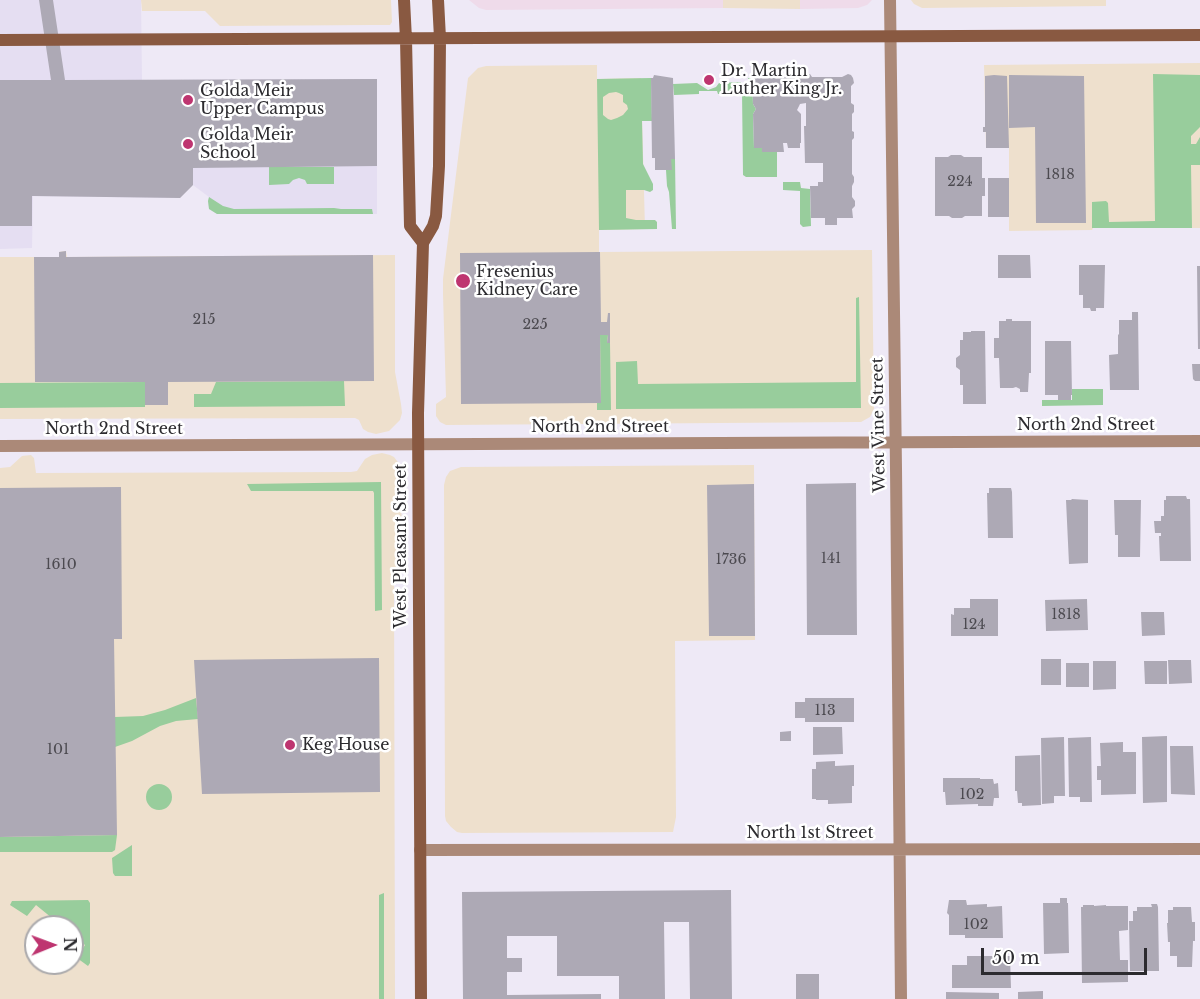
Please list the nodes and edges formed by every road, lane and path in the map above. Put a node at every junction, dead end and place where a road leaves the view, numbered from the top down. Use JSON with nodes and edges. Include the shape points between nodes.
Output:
{"nodes":[{"id":1,"x":404,"y":0,"type":"edge"},
{"id":2,"x":438,"y":0,"type":"edge"},
{"id":3,"x":890,"y":0,"type":"edge"},
{"id":4,"x":1200,"y":35,"type":"edge"},
{"id":5,"x":890,"y":36,"type":"junction"},
{"id":6,"x":440,"y":38,"type":"junction"},
{"id":7,"x":406,"y":39,"type":"junction"},
{"id":8,"x":0,"y":40,"type":"edge"},
{"id":9,"x":423,"y":243,"type":"junction"},
{"id":10,"x":1200,"y":441,"type":"edge"},
{"id":11,"x":896,"y":442,"type":"junction"},
{"id":12,"x":418,"y":444,"type":"junction"},
{"id":13,"x":0,"y":446,"type":"edge"},
{"id":14,"x":1200,"y":849,"type":"edge"},
{"id":15,"x":420,"y":850,"type":"junction"},
{"id":16,"x":899,"y":850,"type":"junction"},
{"id":17,"x":421,"y":999,"type":"edge"},
{"id":18,"x":901,"y":999,"type":"edge"}],
"edges":[{"from":1,"to":7,"type":"main road"},
{"from":2,"to":6,"type":"main road","name":"West Pleasant Street"},
{"from":3,"to":5,"type":"street","name":"West Vine Street"},
{"from":4,"to":5,"type":"main road"},
{"from":5,"to":6,"type":"main road"},
{"from":5,"to":11,"type":"street","name":"West Vine Street"},
{"from":6,"to":7,"type":"main road"},
{"from":6,"to":9,"type":"main road","name":"West Pleasant Street","via":[[436,216]]},
{"from":7,"to":8,"type":"main road"},
{"from":7,"to":9,"type":"main road","via":[[410,226]]},
{"from":9,"to":12,"type":"main road","name":"West Pleasant Street"},
{"from":10,"to":11,"type":"street","name":"North 2nd Street"},
{"from":11,"to":12,"type":"street","name":"North 2nd Street"},
{"from":11,"to":16,"type":"street","name":"West Vine Street"},
{"from":12,"to":13,"type":"street","name":"North 2nd Street"},
{"from":12,"to":15,"type":"main road","name":"West Pleasant Street"},
{"from":14,"to":16,"type":"street","name":"North 1st Street"},
{"from":15,"to":16,"type":"street","name":"North 1st Street"},
{"from":15,"to":17,"type":"main road","name":"West Pleasant Street"},
{"from":16,"to":18,"type":"street","name":"West Vine Street"}]}
